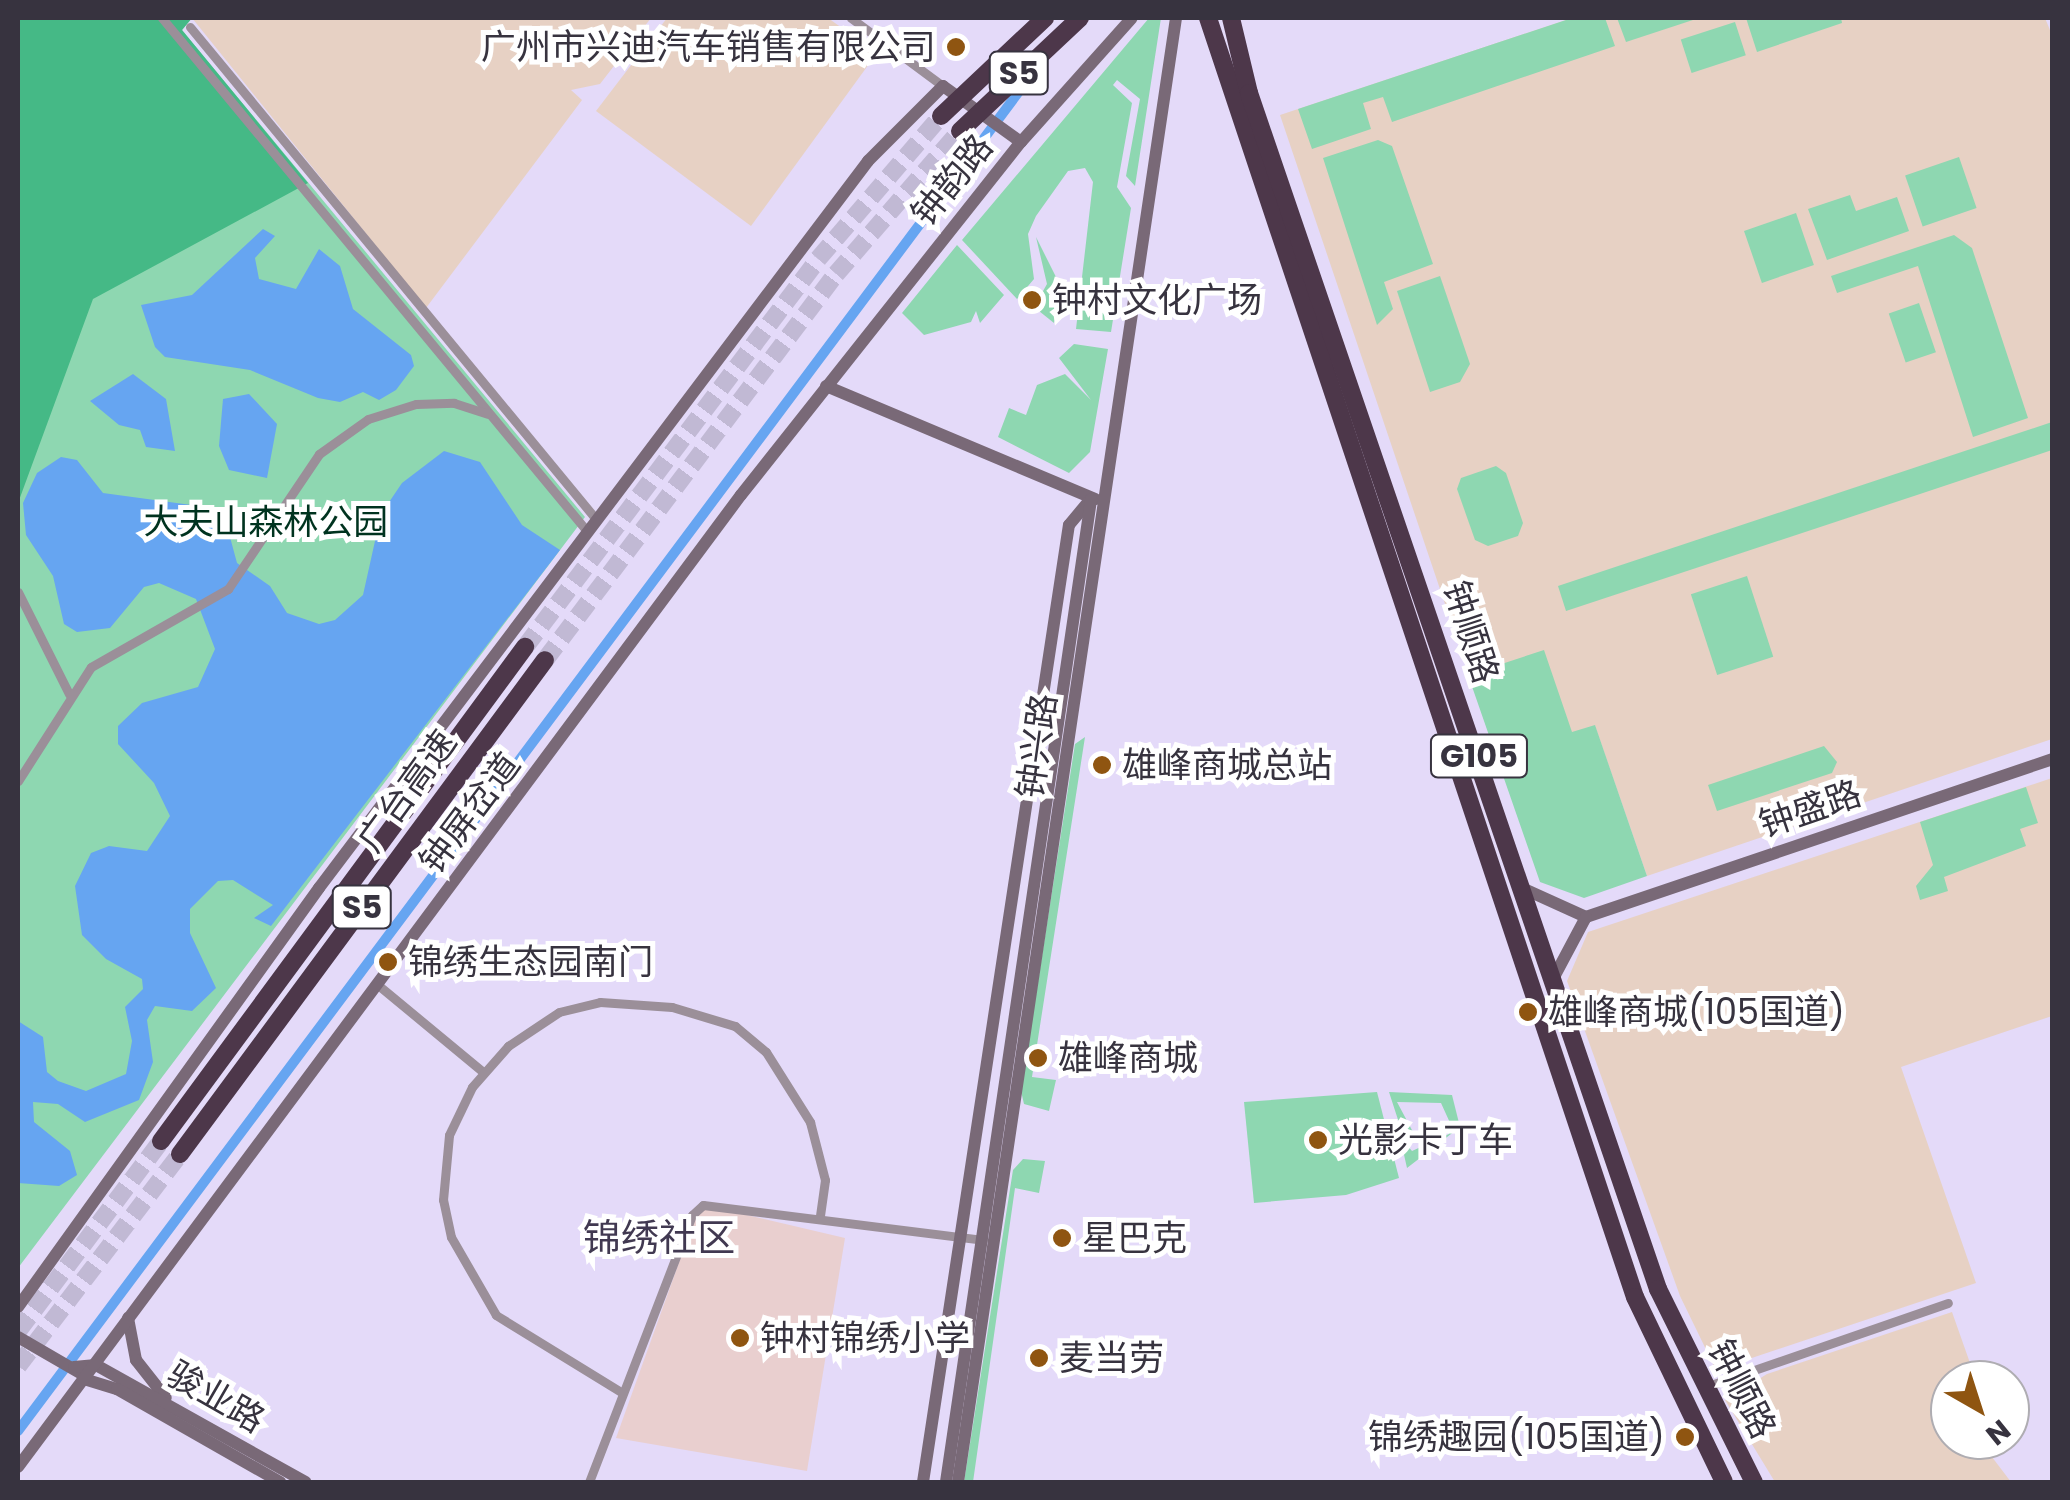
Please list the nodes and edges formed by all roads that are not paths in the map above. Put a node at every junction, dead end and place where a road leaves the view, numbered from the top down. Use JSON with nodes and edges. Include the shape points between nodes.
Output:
{"nodes":[{"id":1,"x":162,"y":18,"type":"edge"},
{"id":2,"x":851,"y":18,"type":"edge"},
{"id":3,"x":1045,"y":18,"type":"edge"},
{"id":4,"x":1080,"y":18,"type":"edge"},
{"id":5,"x":1132,"y":18,"type":"edge"},
{"id":6,"x":1176,"y":18,"type":"edge"},
{"id":7,"x":1208,"y":18,"type":"edge"},
{"id":8,"x":1231,"y":18,"type":"edge"},
{"id":9,"x":190,"y":27,"type":"dead end"},
{"id":10,"x":944,"y":86,"type":"junction"},
{"id":11,"x":940,"y":116,"type":"tunnel mouth"},
{"id":12,"x":960,"y":131,"type":"tunnel mouth"},
{"id":13,"x":1016,"y":139,"type":"junction"},
{"id":14,"x":1324,"y":298,"type":"junction"},
{"id":15,"x":1298,"y":305,"type":"junction"},
{"id":16,"x":826,"y":386,"type":"junction"},
{"id":17,"x":491,"y":416,"type":"junction"},
{"id":18,"x":1097,"y":500,"type":"junction"},
{"id":19,"x":591,"y":524,"type":"junction"},
{"id":20,"x":18,"y":592,"type":"edge"},
{"id":21,"x":525,"y":647,"type":"tunnel mouth"},
{"id":22,"x":544,"y":660,"type":"tunnel mouth"},
{"id":23,"x":69,"y":694,"type":"junction"},
{"id":24,"x":2052,"y":759,"type":"edge"},
{"id":25,"x":18,"y":781,"type":"edge"},
{"id":26,"x":1524,"y":889,"type":"junction"},
{"id":27,"x":1586,"y":917,"type":"junction"},
{"id":28,"x":1552,"y":980,"type":"junction"},
{"id":29,"x":378,"y":984,"type":"junction"},
{"id":30,"x":483,"y":1072,"type":"junction"},
{"id":31,"x":161,"y":1141,"type":"tunnel mouth"},
{"id":32,"x":180,"y":1154,"type":"tunnel mouth"},
{"id":33,"x":820,"y":1216,"type":"junction"},
{"id":34,"x":961,"y":1236,"type":"junction"},
{"id":35,"x":983,"y":1240,"type":"junction"},
{"id":36,"x":20,"y":1302,"type":"edge"},
{"id":37,"x":1948,"y":1303,"type":"dead end"},
{"id":38,"x":128,"y":1318,"type":"junction"},
{"id":39,"x":18,"y":1338,"type":"edge"},
{"id":40,"x":96,"y":1365,"type":"junction"},
{"id":41,"x":74,"y":1367,"type":"junction"},
{"id":42,"x":84,"y":1378,"type":"junction"},
{"id":43,"x":1703,"y":1388,"type":"junction"},
{"id":44,"x":621,"y":1392,"type":"junction"},
{"id":45,"x":178,"y":1411,"type":"junction"},
{"id":46,"x":18,"y":1467,"type":"edge"},
{"id":47,"x":280,"y":1482,"type":"edge"},
{"id":48,"x":305,"y":1482,"type":"edge"},
{"id":49,"x":588,"y":1482,"type":"edge"},
{"id":50,"x":923,"y":1482,"type":"edge"},
{"id":51,"x":946,"y":1482,"type":"edge"},
{"id":52,"x":958,"y":1482,"type":"edge"},
{"id":53,"x":1724,"y":1482,"type":"edge"},
{"id":54,"x":1754,"y":1482,"type":"edge"}],
"edges":[{"from":1,"to":17,"type":"street"},
{"from":2,"to":10,"type":"street"},
{"from":3,"to":11,"type":"highway","number":"S5","bridge":true},
{"from":4,"to":12,"type":"highway","number":"S5","bridge":true},
{"from":5,"to":13,"type":"main road","name":"钟韵路"},
{"from":6,"to":18,"type":"main road","name":"钟兴路"},
{"from":7,"to":15,"type":"highway","name":"钟顺路","number":"G105"},
{"from":8,"to":14,"type":"highway","name":"钟顺路","number":"G105","via":[[1249,94]]},
{"from":9,"to":19,"type":"street"},
{"from":10,"to":13,"type":"main road"},
{"from":10,"to":19,"type":"main road","via":[[878,149],[798,246]]},
{"from":13,"to":16,"type":"main road","name":"钟韵路"},
{"from":14,"to":15,"type":"highway"},
{"from":14,"to":26,"type":"highway","name":"钟顺路","number":"G105"},
{"from":15,"to":53,"type":"highway","name":"钟顺路","number":"G105","via":[[1635,1297]]},
{"from":16,"to":18,"type":"main road"},
{"from":16,"to":29,"type":"main road","name":"钟屏岔道"},
{"from":17,"to":19,"type":"street"},
{"from":17,"to":23,"type":"street","via":[[434,402],[353,428],[301,473],[228,589],[104,656]]},
{"from":18,"to":34,"type":"main road","via":[[1070,525]]},
{"from":18,"to":35,"type":"main road","name":"钟兴路"},
{"from":18,"to":52,"type":"main road","name":"钟兴路"},
{"from":19,"to":36,"type":"main road"},
{"from":20,"to":23,"type":"street"},
{"from":21,"to":31,"type":"highway","name":"广台高速","number":"S5"},
{"from":22,"to":32,"type":"highway","name":"广台高速","number":"S5"},
{"from":23,"to":25,"type":"street","via":[[41,753]]},
{"from":24,"to":27,"type":"main road","name":"钟盛路"},
{"from":26,"to":27,"type":"main road"},
{"from":26,"to":28,"type":"highway","name":"钟顺路","number":"G105"},
{"from":27,"to":28,"type":"main road"},
{"from":28,"to":43,"type":"highway","name":"钟顺路","number":"G105","via":[[1658,1289]]},
{"from":29,"to":30,"type":"street"},
{"from":29,"to":38,"type":"main road","name":"钟屏岔道"},
{"from":30,"to":33,"type":"street","via":[[535,1026],[580,1005],[642,1004],[717,1018],[752,1038],[800,1102],[825,1180]]},
{"from":30,"to":44,"type":"street","via":[[457,1113],[444,1160],[445,1219],[458,1256],[480,1298],[510,1327]]},
{"from":33,"to":34,"type":"street"},
{"from":33,"to":44,"type":"street","via":[[703,1204]]},
{"from":34,"to":35,"type":"street"},
{"from":34,"to":50,"type":"main road"},
{"from":35,"to":51,"type":"main road","name":"钟兴路"},
{"from":37,"to":43,"type":"street"},
{"from":38,"to":40,"type":"main road","name":"钟屏岔道"},
{"from":38,"to":45,"type":"main road","via":[[136,1360]]},
{"from":39,"to":41,"type":"main road"},
{"from":40,"to":41,"type":"main road"},
{"from":40,"to":42,"type":"main road","name":"钟屏岔道"},
{"from":40,"to":45,"type":"main road","name":"骏业路"},
{"from":41,"to":42,"type":"main road"},
{"from":42,"to":46,"type":"main road","name":"钟屏岔道"},
{"from":42,"to":47,"type":"main road","name":"骏业路","via":[[117,1389]]},
{"from":43,"to":54,"type":"highway","name":"钟顺路","number":"G105"},
{"from":44,"to":49,"type":"street"},
{"from":45,"to":48,"type":"main road","name":"骏业路"}]}
